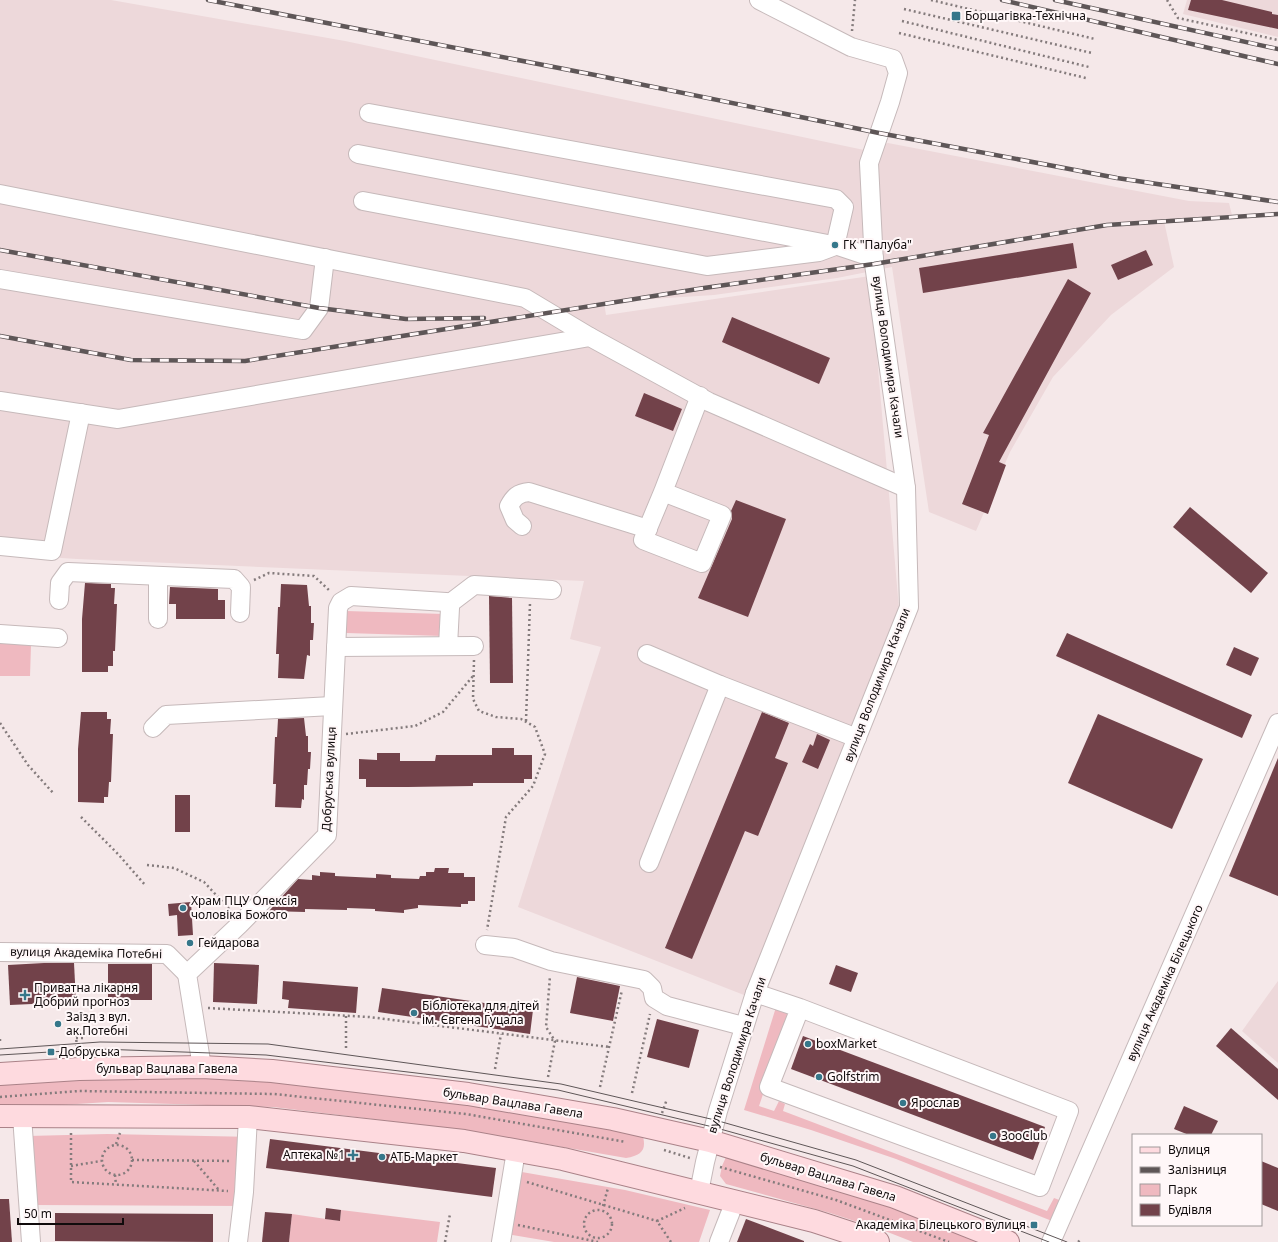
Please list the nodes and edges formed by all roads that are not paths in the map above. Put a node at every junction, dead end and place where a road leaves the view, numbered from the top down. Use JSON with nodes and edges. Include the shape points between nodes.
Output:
{"nodes":[{"id":1,"x":759,"y":0,"type":"edge"},
{"id":2,"x":369,"y":113,"type":"dead end"},
{"id":3,"x":358,"y":154,"type":"dead end"},
{"id":4,"x":0,"y":194,"type":"edge"},
{"id":5,"x":363,"y":201,"type":"dead end"},
{"id":6,"x":835,"y":246,"type":"junction"},
{"id":7,"x":325,"y":258,"type":"junction"},
{"id":8,"x":874,"y":258,"type":"junction"},
{"id":9,"x":0,"y":279,"type":"edge"},
{"id":10,"x":590,"y":337,"type":"junction"},
{"id":11,"x":700,"y":396,"type":"junction"},
{"id":12,"x":0,"y":401,"type":"edge"},
{"id":13,"x":81,"y":413,"type":"junction"},
{"id":14,"x":906,"y":488,"type":"junction"},
{"id":15,"x":663,"y":492,"type":"junction"},
{"id":16,"x":522,"y":526,"type":"dead end"},
{"id":17,"x":648,"y":529,"type":"junction"},
{"id":18,"x":0,"y":546,"type":"edge"},
{"id":19,"x":158,"y":576,"type":"junction"},
{"id":20,"x":552,"y":590,"type":"dead end"},
{"id":21,"x":59,"y":600,"type":"dead end"},
{"id":22,"x":449,"y":604,"type":"junction"},
{"id":23,"x":240,"y":613,"type":"dead end"},
{"id":24,"x":158,"y":619,"type":"dead end"},
{"id":25,"x":0,"y":634,"type":"edge"},
{"id":26,"x":58,"y":638,"type":"dead end"},
{"id":27,"x":448,"y":646,"type":"junction"},
{"id":28,"x":474,"y":646,"type":"road end"},
{"id":29,"x":336,"y":647,"type":"junction"},
{"id":30,"x":647,"y":654,"type":"dead end"},
{"id":31,"x":720,"y":685,"type":"junction"},
{"id":32,"x":332,"y":706,"type":"junction"},
{"id":33,"x":1278,"y":723,"type":"edge"},
{"id":34,"x":153,"y":728,"type":"dead end"},
{"id":35,"x":857,"y":738,"type":"junction"},
{"id":36,"x":649,"y":862,"type":"dead end"},
{"id":37,"x":485,"y":945,"type":"road end"},
{"id":38,"x":0,"y":952,"type":"edge"},
{"id":39,"x":187,"y":974,"type":"junction"},
{"id":40,"x":755,"y":993,"type":"junction"},
{"id":41,"x":800,"y":1008,"type":"junction"},
{"id":42,"x":743,"y":1026,"type":"junction"},
{"id":43,"x":202,"y":1067,"type":"junction"},
{"id":44,"x":0,"y":1074,"type":"edge"},
{"id":45,"x":0,"y":1116,"type":"edge"},
{"id":46,"x":22,"y":1116,"type":"junction"},
{"id":47,"x":248,"y":1116,"type":"junction"},
{"id":48,"x":710,"y":1141,"type":"junction"},
{"id":49,"x":516,"y":1151,"type":"junction"},
{"id":50,"x":695,"y":1199,"type":"junction"},
{"id":51,"x":735,"y":1201,"type":"junction"},
{"id":52,"x":31,"y":1242,"type":"edge"},
{"id":53,"x":238,"y":1242,"type":"edge"},
{"id":54,"x":501,"y":1242,"type":"edge"},
{"id":55,"x":719,"y":1242,"type":"edge"},
{"id":56,"x":878,"y":1242,"type":"edge"},
{"id":57,"x":1008,"y":1242,"type":"edge"},
{"id":58,"x":1051,"y":1242,"type":"edge"}],
"edges":[{"from":1,"to":8,"type":"street","name":"вулиця Володимира Качали","via":[[851,47],[892,59],[898,73],[869,163]]},
{"from":2,"to":6,"type":"street","via":[[836,199],[844,207]]},
{"from":3,"to":6,"type":"street"},
{"from":4,"to":7,"type":"street"},
{"from":5,"to":6,"type":"street","via":[[707,266],[819,252]]},
{"from":6,"to":8,"type":"street"},
{"from":7,"to":9,"type":"street","via":[[319,308],[303,330]]},
{"from":7,"to":10,"type":"street","via":[[525,298]]},
{"from":8,"to":14,"type":"street","name":"вулиця Володимира Качали"},
{"from":10,"to":11,"type":"street"},
{"from":10,"to":13,"type":"street","via":[[118,418]]},
{"from":11,"to":14,"type":"street"},
{"from":11,"to":15,"type":"street"},
{"from":12,"to":13,"type":"street"},
{"from":13,"to":18,"type":"street","via":[[52,551]]},
{"from":14,"to":35,"type":"street","name":"вулиця Володимира Качали","via":[[909,607]]},
{"from":15,"to":17,"type":"street"},
{"from":15,"to":17,"type":"street","via":[[722,515],[702,563],[643,540]]},
{"from":16,"to":17,"type":"street","via":[[515,520],[509,506],[514,497],[529,492]]},
{"from":19,"to":21,"type":"street","via":[[68,572],[60,583]]},
{"from":19,"to":23,"type":"street","via":[[234,579],[242,587]]},
{"from":19,"to":24,"type":"street"},
{"from":20,"to":22,"type":"street","via":[[474,585]]},
{"from":22,"to":27,"type":"street"},
{"from":22,"to":29,"type":"street","name":"Добруська вулиця","via":[[443,600],[351,596],[341,602],[338,608]]},
{"from":25,"to":26,"type":"street"},
{"from":27,"to":28,"type":"street"},
{"from":27,"to":29,"type":"street"},
{"from":29,"to":32,"type":"street","name":"Добруська вулиця"},
{"from":30,"to":31,"type":"street"},
{"from":31,"to":35,"type":"street"},
{"from":31,"to":36,"type":"street"},
{"from":32,"to":34,"type":"street","via":[[166,715]]},
{"from":32,"to":39,"type":"street","name":"Добруська вулиця","via":[[327,835]]},
{"from":33,"to":58,"type":"street","name":"вулиця Академіка Білецького"},
{"from":35,"to":40,"type":"street","name":"вулиця Володимира Качали"},
{"from":37,"to":42,"type":"street","via":[[514,948],[551,961],[648,983],[654,998],[667,1006]]},
{"from":38,"to":39,"type":"street","name":"вулиця Академіка Потебні","via":[[168,954]]},
{"from":39,"to":43,"type":"street"},
{"from":40,"to":41,"type":"street"},
{"from":40,"to":42,"type":"street","name":"вулиця Володимира Качали"},
{"from":41,"to":41,"type":"street","via":[[1069,1111],[1040,1187],[769,1087]]},
{"from":42,"to":48,"type":"street","name":"вулиця Володимира Качали"},
{"from":43,"to":44,"type":"main road","name":"бульвар Вацлава Гавела","via":[[79,1069]]},
{"from":43,"to":48,"type":"main road","name":"бульвар Вацлава Гавела","via":[[272,1071],[468,1094],[613,1119]]},
{"from":45,"to":46,"type":"main road"},
{"from":46,"to":47,"type":"main road"},
{"from":46,"to":52,"type":"street"},
{"from":47,"to":49,"type":"main road","via":[[464,1141]]},
{"from":47,"to":53,"type":"street","via":[[244,1192]]},
{"from":48,"to":50,"type":"street","name":"вулиця Володимира Качали"},
{"from":48,"to":57,"type":"main road","name":"бульвар Вацлава Гавела","via":[[895,1197]]},
{"from":49,"to":50,"type":"main road","via":[[562,1159]]},
{"from":49,"to":54,"type":"street"},
{"from":50,"to":51,"type":"main road"},
{"from":51,"to":55,"type":"street"},
{"from":51,"to":56,"type":"main road","via":[[814,1221]]}]}
